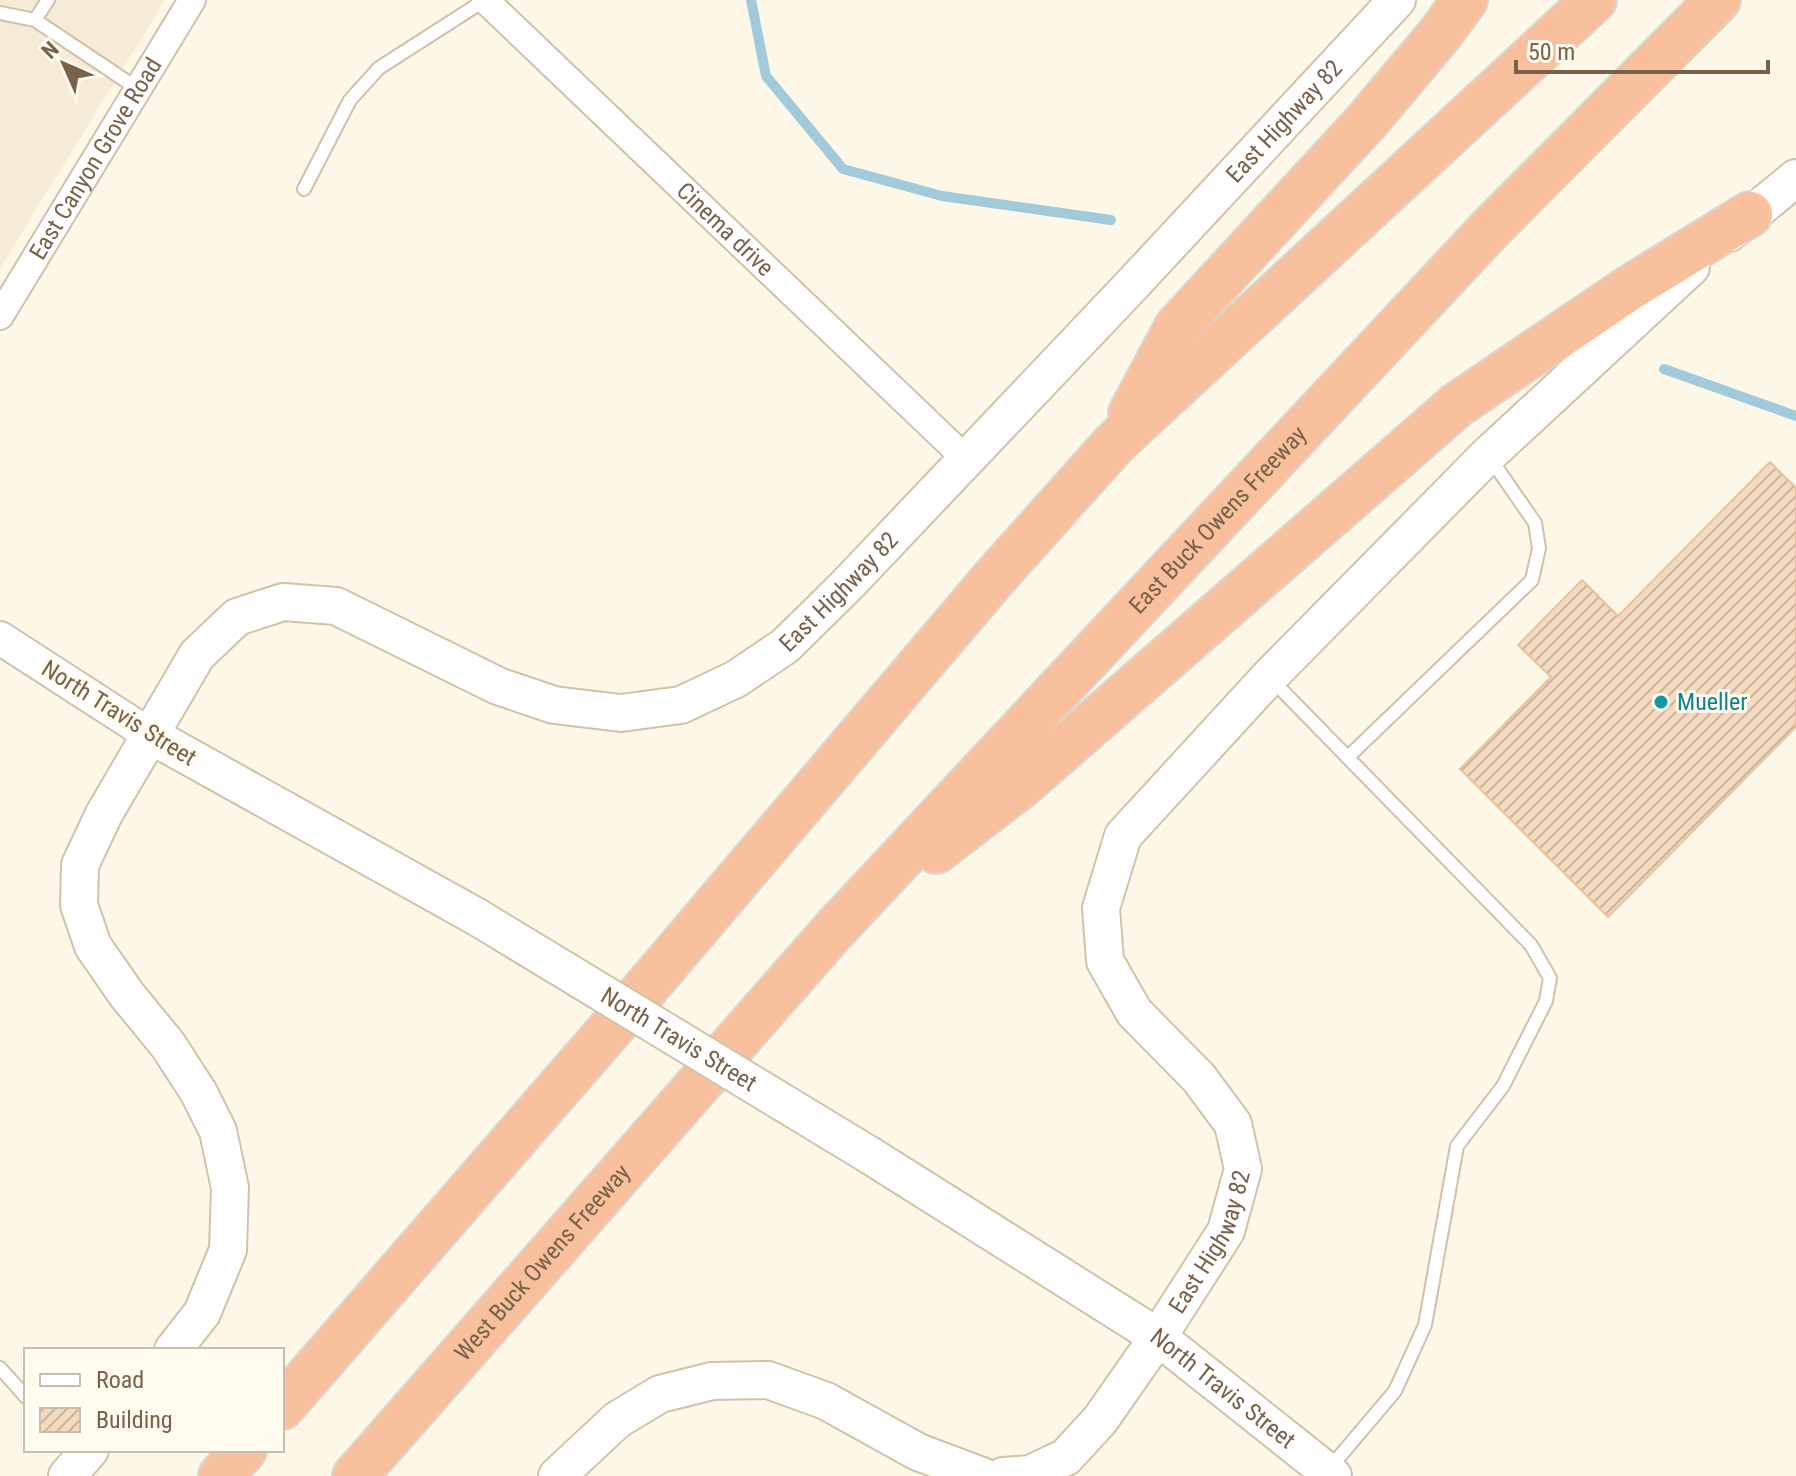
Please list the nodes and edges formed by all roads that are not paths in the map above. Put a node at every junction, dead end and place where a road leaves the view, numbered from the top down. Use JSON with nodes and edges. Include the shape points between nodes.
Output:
{"nodes":[{"id":1,"x":48,"y":0,"type":"edge"},
{"id":2,"x":192,"y":0,"type":"edge"},
{"id":3,"x":485,"y":0,"type":"edge"},
{"id":4,"x":1397,"y":0,"type":"edge"},
{"id":5,"x":1465,"y":0,"type":"edge"},
{"id":6,"x":1594,"y":0,"type":"edge"},
{"id":7,"x":1718,"y":0,"type":"edge"},
{"id":8,"x":0,"y":13,"type":"edge"},
{"id":9,"x":35,"y":20,"type":"junction"},
{"id":10,"x":138,"y":89,"type":"junction"},
{"id":11,"x":1796,"y":178,"type":"edge"},
{"id":12,"x":304,"y":189,"type":"dead end"},
{"id":13,"x":1750,"y":214,"type":"junction"},
{"id":14,"x":0,"y":316,"type":"edge"},
{"id":15,"x":1114,"y":444,"type":"junction"},
{"id":16,"x":1488,"y":455,"type":"junction"},
{"id":17,"x":966,"y":459,"type":"junction"},
{"id":18,"x":0,"y":638,"type":"edge"},
{"id":19,"x":1269,"y":677,"type":"junction"},
{"id":20,"x":150,"y":735,"type":"junction"},
{"id":21,"x":1348,"y":757,"type":"junction"},
{"id":22,"x":833,"y":931,"type":"junction"},
{"id":23,"x":728,"y":1050,"type":"joint"},
{"id":24,"x":1158,"y":1337,"type":"junction"},
{"id":25,"x":175,"y":1348,"type":"edge"},
{"id":26,"x":0,"y":1368,"type":"edge"},
{"id":27,"x":24,"y":1395,"type":"edge"},
{"id":28,"x":284,"y":1405,"type":"edge"},
{"id":29,"x":242,"y":1452,"type":"edge"},
{"id":30,"x":1330,"y":1474,"type":"edge"},
{"id":31,"x":221,"y":1476,"type":"edge"},
{"id":32,"x":355,"y":1476,"type":"edge"},
{"id":33,"x":557,"y":1476,"type":"edge"},
{"id":34,"x":982,"y":1476,"type":"edge"},
{"id":35,"x":1003,"y":1476,"type":"edge"}],
"edges":[{"from":1,"to":9,"type":"lane"},
{"from":2,"to":10,"type":"street","name":"East Canyon Grove Road"},
{"from":3,"to":12,"type":"lane","via":[[379,68],[350,100]]},
{"from":3,"to":17,"type":"street","name":"Cinema drive"},
{"from":4,"to":17,"type":"main road","name":"East Highway 82"},
{"from":5,"to":15,"type":"highway","via":[[1366,122],[1177,327]]},
{"from":6,"to":15,"type":"highway"},
{"from":7,"to":22,"type":"highway","name":"East Buck Owens Freeway","via":[[1490,229]]},
{"from":8,"to":9,"type":"lane"},
{"from":9,"to":10,"type":"lane"},
{"from":10,"to":14,"type":"street","name":"East Canyon Grove Road"},
{"from":11,"to":13,"type":"main road","name":"East Highway 82"},
{"from":13,"to":16,"type":"main road","name":"East Highway 82"},
{"from":13,"to":22,"type":"highway","via":[[1457,405],[1022,785]]},
{"from":15,"to":28,"type":"highway"},
{"from":16,"to":19,"type":"main road","name":"East Highway 82"},
{"from":16,"to":21,"type":"lane","via":[[1535,523],[1539,548],[1532,580]]},
{"from":17,"to":20,"type":"main road","name":"East Highway 82","via":[[785,646],[736,679],[681,705],[621,713],[554,705],[498,686],[336,606],[283,602],[237,617],[197,655]]},
{"from":18,"to":20,"type":"street","name":"North Travis Street"},
{"from":19,"to":21,"type":"lane"},
{"from":19,"to":24,"type":"main road","name":"East Highway 82","via":[[1123,836],[1101,908],[1105,961],[1134,1012],[1199,1078],[1233,1124],[1243,1169],[1226,1231]]},
{"from":20,"to":24,"type":"main road","name":"North Travis Street","bridge":true,"via":[[477,917]]},
{"from":20,"to":25,"type":"main road","name":"East Highway 82","via":[[80,865],[79,905],[93,946],[168,1045],[218,1131],[230,1188],[228,1250],[202,1313]]},
{"from":21,"to":30,"type":"lane","via":[[1531,945],[1550,978],[1546,1001],[1503,1086],[1457,1146],[1425,1325],[1395,1391]]},
{"from":22,"to":23,"type":"highway","name":"East Buck Owens Freeway"},
{"from":23,"to":32,"type":"highway","name":"West Buck Owens Freeway"},
{"from":24,"to":30,"type":"main road","name":"North Travis Street"},
{"from":24,"to":35,"type":"main road","name":"East Highway 82","via":[[1100,1420],[1066,1457],[1030,1474]]},
{"from":26,"to":27,"type":"lane"},
{"from":29,"to":31,"type":"highway"},
{"from":33,"to":34,"type":"main road","via":[[617,1420],[660,1394],[712,1381],[768,1380],[826,1401],[918,1452]]}]}
